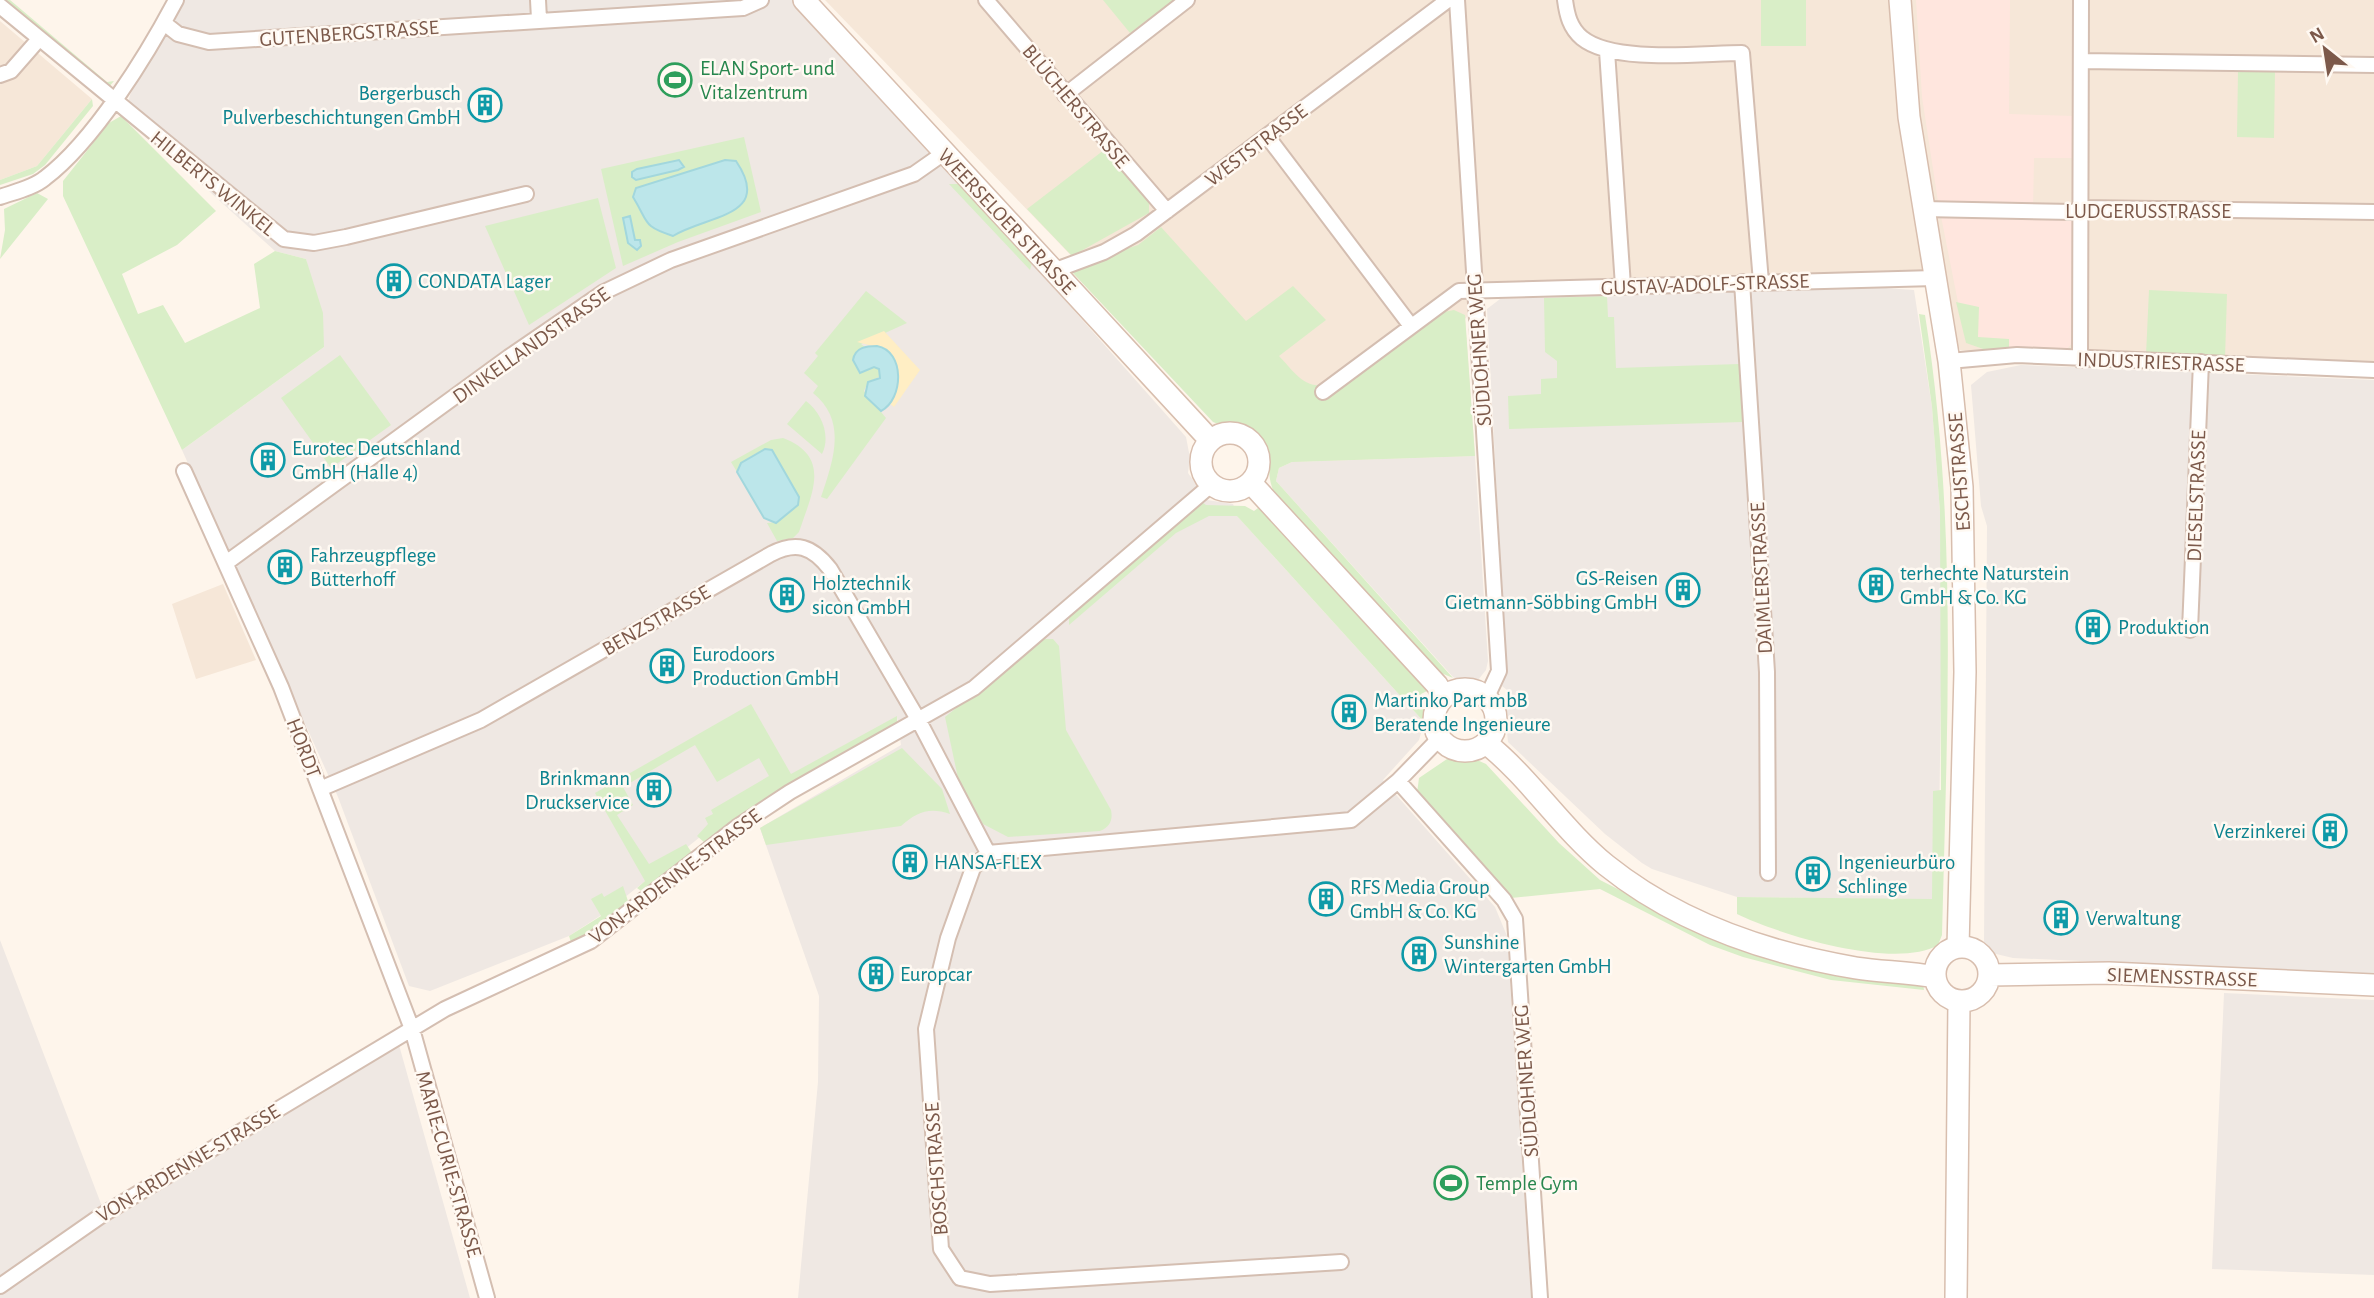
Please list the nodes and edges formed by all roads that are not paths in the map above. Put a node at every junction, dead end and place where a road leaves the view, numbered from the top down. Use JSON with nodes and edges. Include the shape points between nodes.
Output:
{"nodes":[{"id":1,"x":176,"y":0,"type":"edge"},
{"id":2,"x":538,"y":0,"type":"edge"},
{"id":3,"x":761,"y":0,"type":"edge"},
{"id":4,"x":804,"y":0,"type":"edge"},
{"id":5,"x":986,"y":0,"type":"edge"},
{"id":6,"x":1187,"y":0,"type":"edge"},
{"id":7,"x":1448,"y":0,"type":"edge"},
{"id":8,"x":1457,"y":0,"type":"edge"},
{"id":9,"x":1565,"y":0,"type":"edge"},
{"id":10,"x":1900,"y":0,"type":"edge"},
{"id":11,"x":2081,"y":0,"type":"edge"},
{"id":12,"x":0,"y":6,"type":"edge"},
{"id":13,"x":539,"y":19,"type":"junction"},
{"id":14,"x":164,"y":23,"type":"junction"},
{"id":15,"x":39,"y":39,"type":"junction"},
{"id":16,"x":1607,"y":51,"type":"junction"},
{"id":17,"x":2081,"y":61,"type":"junction"},
{"id":18,"x":2374,"y":65,"type":"edge"},
{"id":19,"x":0,"y":75,"type":"edge"},
{"id":20,"x":1065,"y":95,"type":"junction"},
{"id":21,"x":114,"y":101,"type":"junction"},
{"id":22,"x":1267,"y":136,"type":"junction"},
{"id":23,"x":944,"y":153,"type":"junction"},
{"id":24,"x":526,"y":194,"type":"dead end"},
{"id":25,"x":0,"y":197,"type":"edge"},
{"id":26,"x":2081,"y":208,"type":"junction"},
{"id":27,"x":1923,"y":209,"type":"junction"},
{"id":28,"x":1167,"y":211,"type":"junction"},
{"id":29,"x":2374,"y":212,"type":"edge"},
{"id":30,"x":1053,"y":271,"type":"junction"},
{"id":31,"x":1935,"y":278,"type":"junction"},
{"id":32,"x":1742,"y":282,"type":"junction"},
{"id":33,"x":1761,"y":282,"type":"junction"},
{"id":34,"x":1623,"y":286,"type":"junction"},
{"id":35,"x":1475,"y":290,"type":"junction"},
{"id":36,"x":1411,"y":326,"type":"junction"},
{"id":37,"x":2080,"y":360,"type":"junction"},
{"id":38,"x":1949,"y":361,"type":"junction"},
{"id":39,"x":2201,"y":362,"type":"junction"},
{"id":40,"x":2374,"y":370,"type":"edge"},
{"id":41,"x":1323,"y":392,"type":"dead end"},
{"id":42,"x":1210,"y":440,"type":"junction"},
{"id":43,"x":184,"y":471,"type":"dead end"},
{"id":44,"x":1251,"y":483,"type":"junction"},
{"id":45,"x":1211,"y":485,"type":"junction"},
{"id":46,"x":226,"y":564,"type":"junction"},
{"id":47,"x":2190,"y":630,"type":"dead end"},
{"id":48,"x":1444,"y":697,"type":"junction"},
{"id":49,"x":1487,"y":697,"type":"junction"},
{"id":50,"x":919,"y":721,"type":"junction"},
{"id":51,"x":1442,"y":741,"type":"junction"},
{"id":52,"x":1486,"y":743,"type":"junction"},
{"id":53,"x":1398,"y":781,"type":"junction"},
{"id":54,"x":320,"y":789,"type":"junction"},
{"id":55,"x":988,"y":853,"type":"junction"},
{"id":56,"x":1768,"y":873,"type":"dead end"},
{"id":57,"x":1958,"y":947,"type":"junction"},
{"id":58,"x":1990,"y":975,"type":"junction"},
{"id":59,"x":1935,"y":977,"type":"junction"},
{"id":60,"x":2374,"y":985,"type":"edge"},
{"id":61,"x":1959,"y":1001,"type":"junction"},
{"id":62,"x":412,"y":1030,"type":"junction"},
{"id":63,"x":1341,"y":1262,"type":"dead end"},
{"id":64,"x":0,"y":1286,"type":"edge"},
{"id":65,"x":486,"y":1298,"type":"edge"},
{"id":66,"x":1540,"y":1298,"type":"edge"},
{"id":67,"x":1956,"y":1298,"type":"edge"}],
"edges":[{"from":1,"to":14,"type":"street"},
{"from":2,"to":13,"type":"street"},
{"from":3,"to":13,"type":"street","name":"GUTENBERGSTRASSE","via":[[743,8]]},
{"from":4,"to":23,"type":"street","name":"WEERSELOER STRASSE"},
{"from":5,"to":20,"type":"street","name":"BLÜCHERSTRASSE"},
{"from":6,"to":20,"type":"street"},
{"from":7,"to":22,"type":"street","name":"WESTSTRASSE"},
{"from":8,"to":35,"type":"street","name":"SÜDLOHNER WEG"},
{"from":9,"to":16,"type":"street","via":[[1573,29]]},
{"from":10,"to":27,"type":"street","name":"ESCHSTRASSE","via":[[1905,80]]},
{"from":11,"to":17,"type":"street"},
{"from":12,"to":15,"type":"street","name":"HILBERTS WINKEL"},
{"from":13,"to":14,"type":"street","name":"GUTENBERGSTRASSE","via":[[209,43],[178,34]]},
{"from":14,"to":21,"type":"street"},
{"from":15,"to":19,"type":"street","via":[[11,71]]},
{"from":15,"to":21,"type":"street","name":"HILBERTS WINKEL"},
{"from":16,"to":33,"type":"street","via":[[1742,53]]},
{"from":16,"to":34,"type":"street"},
{"from":17,"to":18,"type":"street"},
{"from":17,"to":26,"type":"street"},
{"from":20,"to":28,"type":"street","name":"BLÜCHERSTRASSE"},
{"from":21,"to":24,"type":"street","name":"HILBERTS WINKEL","via":[[284,239],[346,237]]},
{"from":21,"to":25,"type":"street","via":[[44,180]]},
{"from":22,"to":28,"type":"street","name":"WESTSTRASSE"},
{"from":22,"to":36,"type":"street"},
{"from":23,"to":30,"type":"street","name":"WEERSELOER STRASSE"},
{"from":23,"to":46,"type":"street","name":"DINKELLANDSTRASSE","via":[[914,174],[671,260],[604,292]]},
{"from":26,"to":27,"type":"street","name":"LUDGERUSSTRASSE","via":[[2073,212]]},
{"from":26,"to":29,"type":"street","name":"LUDGERUSSTRASSE"},
{"from":26,"to":37,"type":"street"},
{"from":27,"to":31,"type":"street","name":"ESCHSTRASSE"},
{"from":28,"to":30,"type":"street","name":"WESTSTRASSE","via":[[1104,252]]},
{"from":30,"to":42,"type":"street","name":"WEERSELOER STRASSE"},
{"from":31,"to":33,"type":"street","name":"GUSTAV-ADOLF-STRASSE"},
{"from":31,"to":38,"type":"street","name":"ESCHSTRASSE"},
{"from":32,"to":33,"type":"street","name":"GUSTAV-ADOLF-STRASSE"},
{"from":32,"to":34,"type":"street","name":"GUSTAV-ADOLF-STRASSE"},
{"from":32,"to":56,"type":"street","name":"DAIMLERSTRASSE","via":[[1767,672]]},
{"from":34,"to":35,"type":"street","name":"GUSTAV-ADOLF-STRASSE"},
{"from":35,"to":36,"type":"street","name":"GUSTAV-ADOLF-STRASSE","via":[[1459,291]]},
{"from":35,"to":49,"type":"street","name":"SÜDLOHNER WEG","via":[[1499,671]]},
{"from":36,"to":41,"type":"street","name":"GUSTAV-ADOLF-STRASSE"},
{"from":37,"to":38,"type":"street","name":"INDUSTRIESTRASSE","via":[[2017,355]]},
{"from":37,"to":39,"type":"street","name":"INDUSTRIESTRASSE"},
{"from":38,"to":57,"type":"street","name":"ESCHSTRASSE","via":[[1964,547]]},
{"from":39,"to":40,"type":"street","name":"INDUSTRIESTRASSE"},
{"from":39,"to":47,"type":"street","name":"DIESELSTRASSE"},
{"from":42,"to":44,"type":"street","via":[[1227,433],[1251,442],[1259,467]]},
{"from":42,"to":45,"type":"street","via":[[1201,458]]},
{"from":43,"to":46,"type":"street","name":"HORDT"},
{"from":44,"to":45,"type":"street","via":[[1236,491]]},
{"from":44,"to":48,"type":"street"},
{"from":45,"to":50,"type":"street","name":"VON-ARDENNE-STRASSE","via":[[974,688]]},
{"from":46,"to":54,"type":"street","name":"HORDT"},
{"from":48,"to":49,"type":"street","via":[[1465,689]]},
{"from":48,"to":51,"type":"street","via":[[1434,719]]},
{"from":49,"to":52,"type":"street","via":[[1496,725]]},
{"from":50,"to":54,"type":"street","name":"BENZSTRASSE","via":[[830,569],[809,548],[796,546],[771,554],[481,720]]},
{"from":50,"to":55,"type":"street"},
{"from":50,"to":62,"type":"street","name":"VON-ARDENNE-STRASSE","via":[[790,792],[737,827],[591,941],[478,991]]},
{"from":51,"to":52,"type":"street","via":[[1458,750]]},
{"from":51,"to":53,"type":"street"},
{"from":52,"to":59,"type":"street","via":[[1604,863],[1660,902],[1780,951],[1853,967]]},
{"from":53,"to":55,"type":"street","via":[[1351,820]]},
{"from":53,"to":66,"type":"street","name":"SÜDLOHNER WEG","via":[[1504,900],[1515,919]]},
{"from":54,"to":62,"type":"street","name":"HORDT"},
{"from":55,"to":63,"type":"street","name":"BOSCHSTRASSE","via":[[973,868],[948,938],[926,1030],[941,1249],[960,1278],[990,1284]]},
{"from":57,"to":58,"type":"street","via":[[1984,957]]},
{"from":57,"to":59,"type":"street","via":[[1941,957]]},
{"from":58,"to":60,"type":"street","name":"SIEMENSSTRASSE","via":[[2109,973]]},
{"from":58,"to":61,"type":"street","via":[[1976,998]]},
{"from":59,"to":61,"type":"street","via":[[1942,993]]},
{"from":61,"to":67,"type":"street"},
{"from":62,"to":64,"type":"street","name":"VON-ARDENNE-STRASSE","via":[[102,1215]]},
{"from":62,"to":65,"type":"street","name":"MARIE-CURIE-STRASSE"}]}
